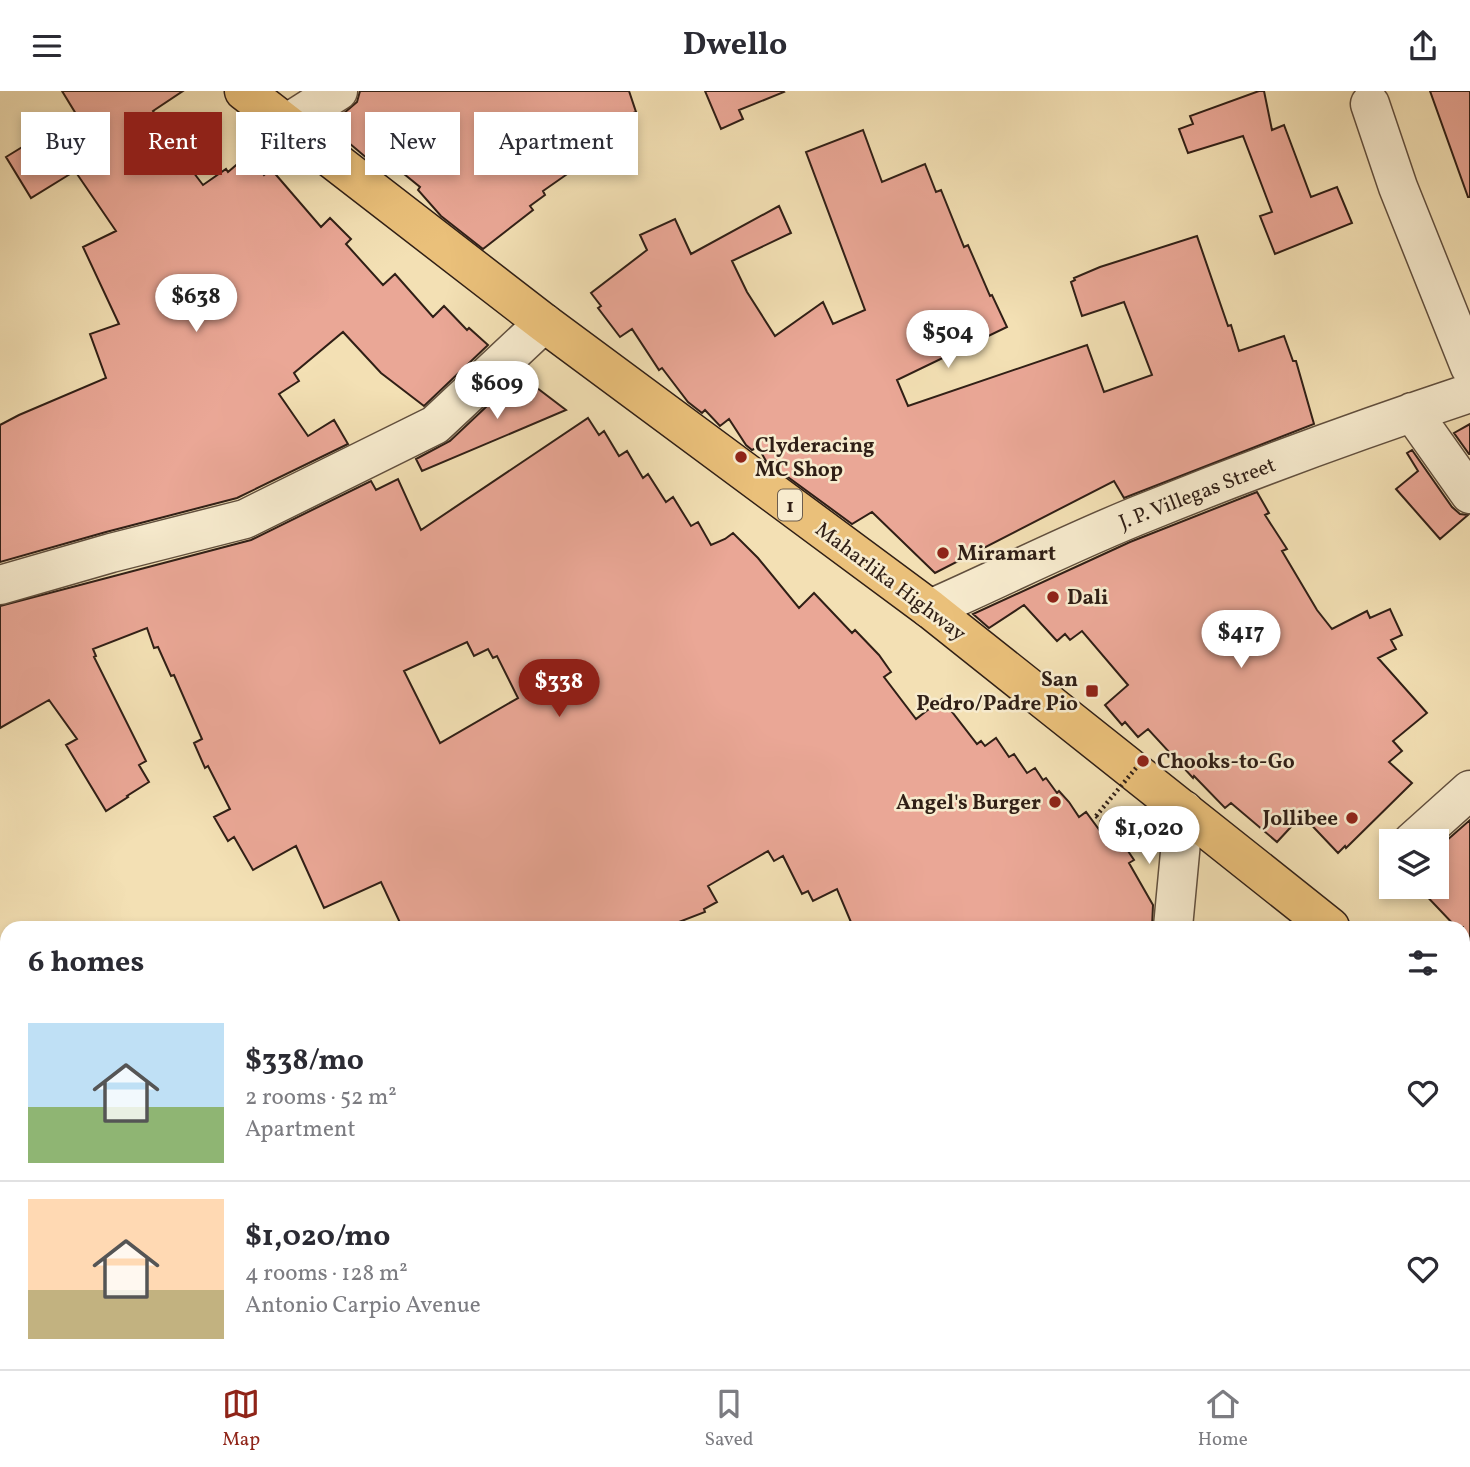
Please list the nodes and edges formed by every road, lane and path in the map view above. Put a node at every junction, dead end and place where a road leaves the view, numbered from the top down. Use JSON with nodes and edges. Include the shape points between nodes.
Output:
{"nodes":[{"id":1,"x":244,"y":91,"type":"edge"},
{"id":2,"x":338,"y":91,"type":"edge"},
{"id":3,"x":1370,"y":104,"type":"dead end"},
{"id":4,"x":271,"y":112,"type":"edge"},
{"id":5,"x":305,"y":112,"type":"edge"},
{"id":6,"x":351,"y":174,"type":"edge"},
{"id":7,"x":544,"y":323,"type":"junction"},
{"id":8,"x":1470,"y":367,"type":"edge"},
{"id":9,"x":1470,"y":393,"type":"edge"},
{"id":10,"x":1412,"y":412,"type":"junction"},
{"id":11,"x":1470,"y":494,"type":"edge"},
{"id":12,"x":0,"y":585,"type":"edge"},
{"id":13,"x":930,"y":609,"type":"junction"},
{"id":14,"x":1146,"y":756,"type":"dead end"},
{"id":15,"x":1470,"y":790,"type":"edge"},
{"id":16,"x":1184,"y":810,"type":"junction"},
{"id":17,"x":1426,"y":829,"type":"edge"},
{"id":18,"x":1125,"y":838,"type":"dead end"},
{"id":19,"x":1174,"y":921,"type":"edge"},
{"id":20,"x":1323,"y":921,"type":"edge"}],
"edges":[{"from":1,"to":4,"type":"highway","name":"Maharlika Highway","number":"1"},
{"from":2,"to":5,"type":"street"},
{"from":3,"to":8,"type":"street"},
{"from":6,"to":7,"type":"highway","name":"Maharlika Highway","number":"1"},
{"from":7,"to":12,"type":"street","via":[[435,425],[245,519]]},
{"from":7,"to":13,"type":"highway","name":"Maharlika Highway","number":"1"},
{"from":9,"to":10,"type":"street","name":"J. P. Villegas Street"},
{"from":10,"to":11,"type":"street"},
{"from":10,"to":13,"type":"street","name":"J. P. Villegas Street","via":[[1148,511]]},
{"from":13,"to":16,"type":"highway","name":"Maharlika Highway","number":"1"},
{"from":14,"to":18,"type":"path","bridge":true,"via":[[1096,816]]},
{"from":15,"to":17,"type":"street"},
{"from":16,"to":19,"type":"street"},
{"from":16,"to":20,"type":"highway","name":"Maharlika Highway","number":"1"}]}
